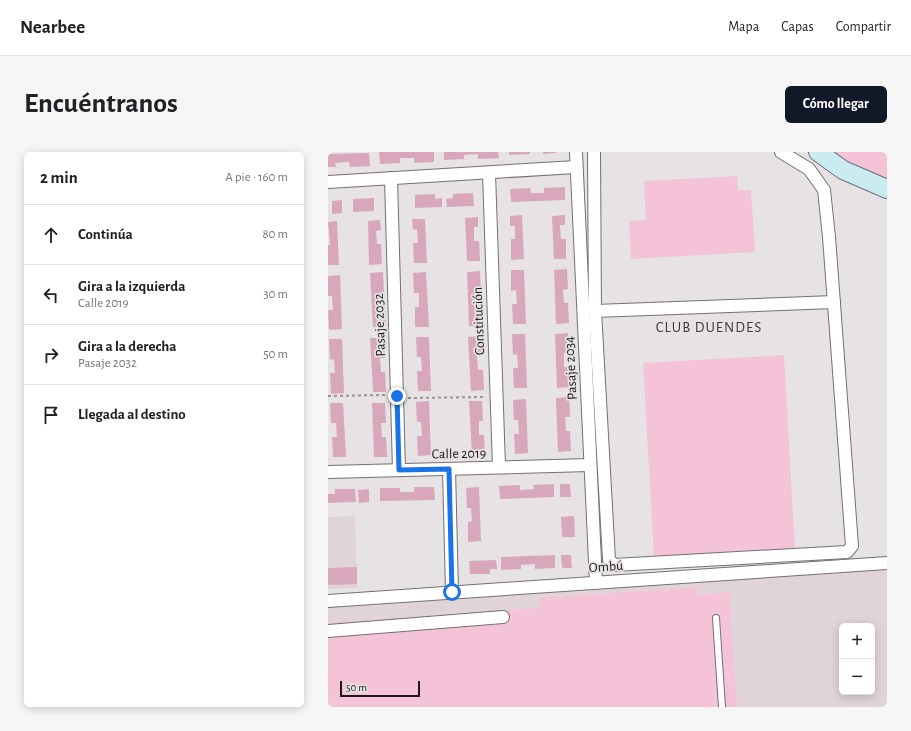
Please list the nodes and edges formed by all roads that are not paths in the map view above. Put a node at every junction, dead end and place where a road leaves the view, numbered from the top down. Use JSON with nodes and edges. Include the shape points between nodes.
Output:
{"nodes":[{"id":1,"x":576,"y":152,"type":"edge"},
{"id":2,"x":594,"y":152,"type":"edge"},
{"id":3,"x":781,"y":152,"type":"edge"},
{"id":4,"x":818,"y":152,"type":"edge"},
{"id":5,"x":576,"y":167,"type":"junction"},
{"id":6,"x":488,"y":173,"type":"junction"},
{"id":7,"x":391,"y":178,"type":"junction"},
{"id":8,"x":328,"y":182,"type":"edge"},
{"id":9,"x":887,"y":189,"type":"edge"},
{"id":10,"x":834,"y":302,"type":"junction"},
{"id":11,"x":595,"y":311,"type":"junction"},
{"id":12,"x":590,"y":465,"type":"junction"},
{"id":13,"x":499,"y":468,"type":"junction"},
{"id":14,"x":449,"y":469,"type":"junction"},
{"id":15,"x":399,"y":470,"type":"junction"},
{"id":16,"x":328,"y":472,"type":"edge"},
{"id":17,"x":887,"y":563,"type":"edge"},
{"id":18,"x":596,"y":583,"type":"junction"},
{"id":19,"x":452,"y":592,"type":"junction"},
{"id":20,"x":328,"y":601,"type":"edge"},
{"id":21,"x":503,"y":617,"type":"dead end"},
{"id":22,"x":716,"y":618,"type":"dead end"},
{"id":23,"x":328,"y":631,"type":"edge"},
{"id":24,"x":722,"y":707,"type":"edge"}],
"edges":[{"from":1,"to":5,"type":"street","name":"Pasaje 2034"},
{"from":2,"to":11,"type":"street"},
{"from":3,"to":10,"type":"street","via":[[809,169],[824,190]]},
{"from":4,"to":9,"type":"main road","via":[[843,170]]},
{"from":5,"to":6,"type":"street"},
{"from":5,"to":12,"type":"street","name":"Pasaje 2034"},
{"from":6,"to":7,"type":"street"},
{"from":6,"to":13,"type":"street","name":"Constitución"},
{"from":7,"to":8,"type":"street"},
{"from":7,"to":15,"type":"street","name":"Pasaje 2032"},
{"from":10,"to":11,"type":"street"},
{"from":10,"to":11,"type":"street","via":[[852,546],[847,552],[614,566],[609,560]]},
{"from":12,"to":13,"type":"street","name":"Calle 2019"},
{"from":12,"to":18,"type":"street","name":"Pasaje 2034"},
{"from":13,"to":14,"type":"street","name":"Calle 2019"},
{"from":14,"to":15,"type":"street","name":"Calle 2019"},
{"from":14,"to":19,"type":"street"},
{"from":15,"to":16,"type":"street","name":"Calle 2019"},
{"from":17,"to":18,"type":"street","name":"Ombú"},
{"from":18,"to":19,"type":"street","name":"Ombú"},
{"from":19,"to":20,"type":"street","name":"Ombú"},
{"from":21,"to":23,"type":"street"},
{"from":22,"to":24,"type":"lane"}]}
